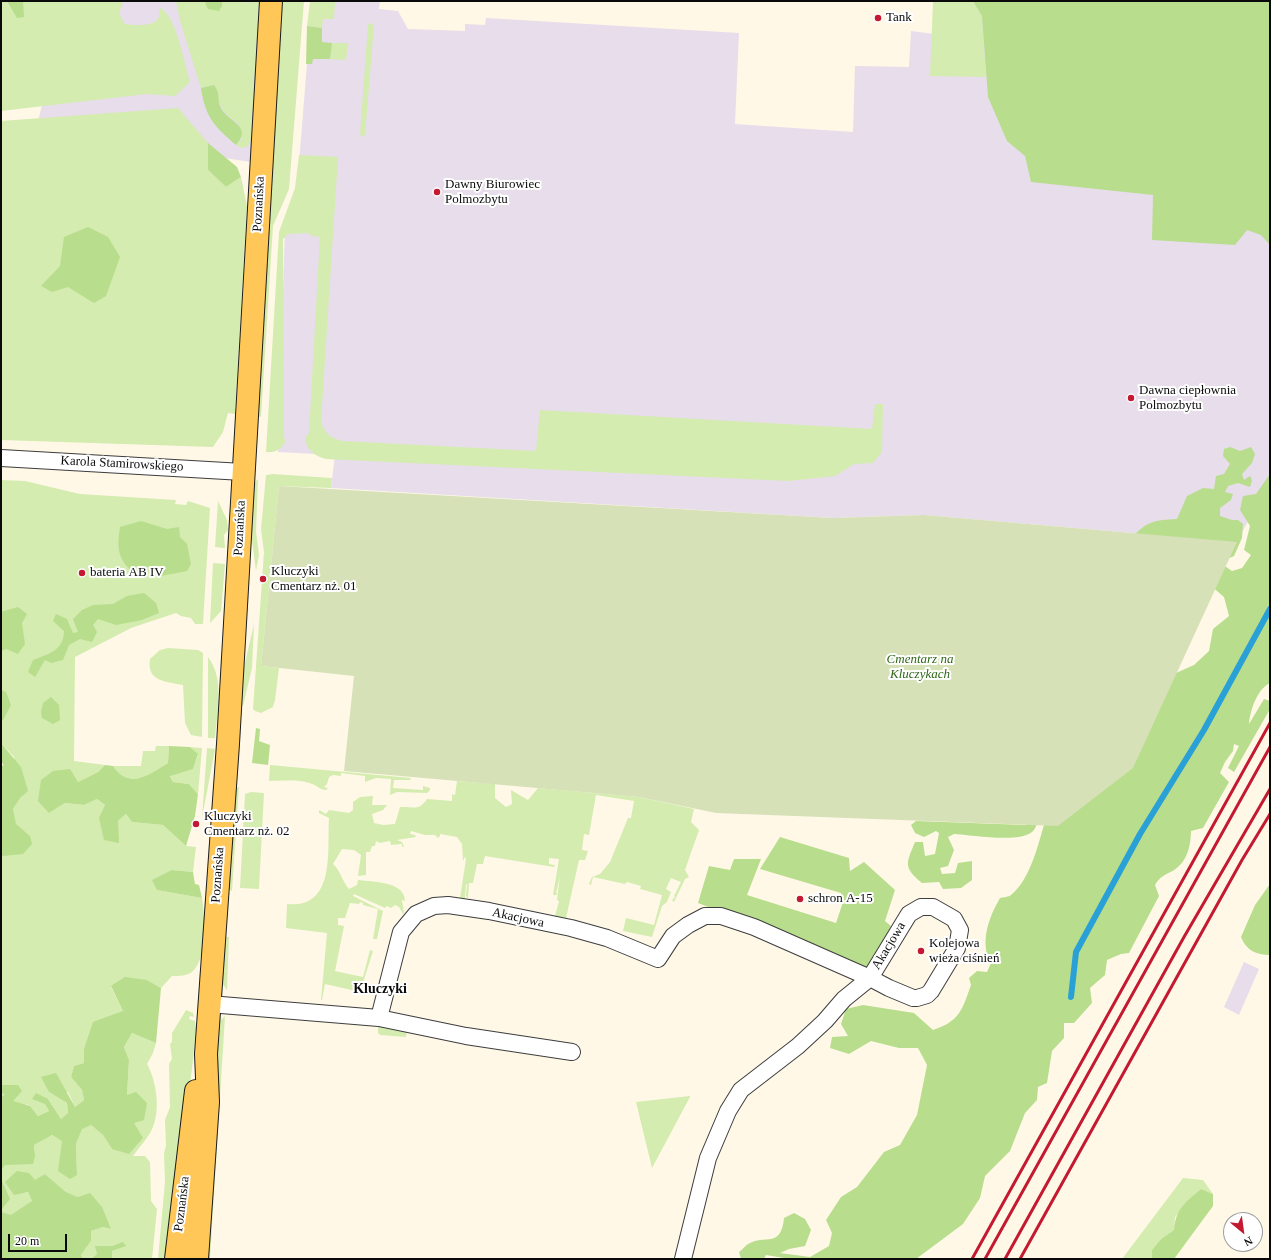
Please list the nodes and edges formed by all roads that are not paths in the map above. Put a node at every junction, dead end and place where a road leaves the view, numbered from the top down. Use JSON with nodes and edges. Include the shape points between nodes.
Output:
{"nodes":[{"id":1,"x":271,"y":1,"type":"edge"},
{"id":2,"x":1,"y":458,"type":"edge"},
{"id":3,"x":243,"y":472,"type":"junction"},
{"id":4,"x":870,"y":978,"type":"junction"},
{"id":5,"x":209,"y":1004,"type":"junction"},
{"id":6,"x":380,"y":1018,"type":"junction"},
{"id":7,"x":572,"y":1052,"type":"dead end"},
{"id":8,"x":206,"y":1054,"type":"junction"},
{"id":9,"x":176,"y":1259,"type":"edge"},
{"id":10,"x":197,"y":1259,"type":"edge"},
{"id":11,"x":683,"y":1259,"type":"edge"}],
"edges":[{"from":1,"to":3,"type":"main road","name":"Poznańska"},
{"from":2,"to":3,"type":"street","name":"Karola Stamirowskiego"},
{"from":3,"to":5,"type":"main road","name":"Poznańska","via":[[228,744]]},
{"from":4,"to":4,"type":"street","name":"Akacjowa","via":[[909,914],[927,906],[944,912],[958,924],[959,942],[927,995],[913,998]]},
{"from":4,"to":6,"type":"street","name":"Akacjowa","via":[[754,927],[721,916],[705,916],[688,925],[673,936],[658,959],[607,938],[571,928],[441,905],[416,914],[403,927]]},
{"from":4,"to":11,"type":"street","via":[[844,999],[798,1046],[741,1090],[728,1111],[708,1158]]},
{"from":5,"to":6,"type":"street"},
{"from":5,"to":8,"type":"main road","name":"Poznańska"},
{"from":6,"to":7,"type":"street","via":[[466,1036]]},
{"from":8,"to":9,"type":"main road","name":"Poznańska","via":[[194,1101]]},
{"from":8,"to":10,"type":"main road","name":"Poznańska","via":[[208,1102]]}]}
